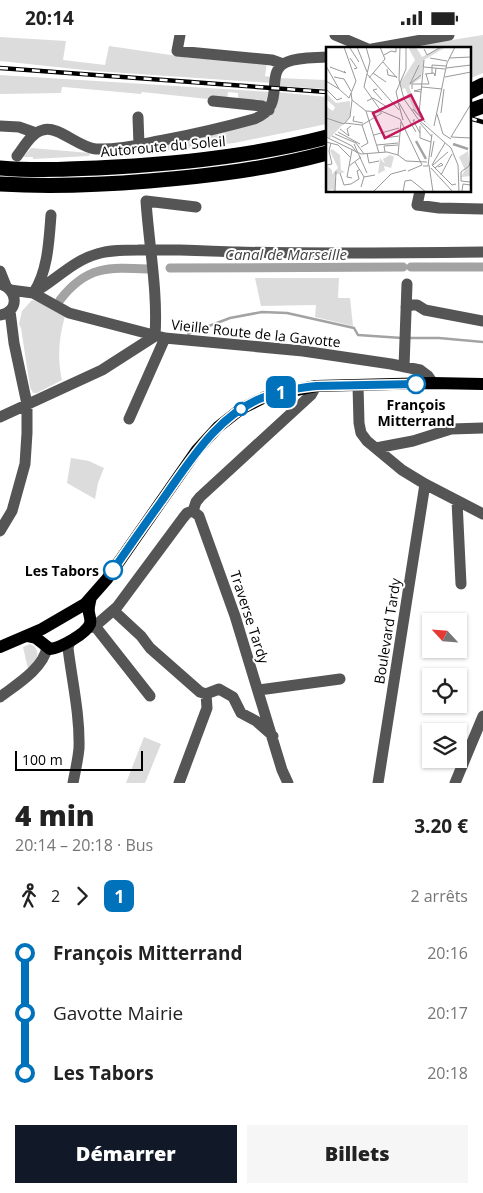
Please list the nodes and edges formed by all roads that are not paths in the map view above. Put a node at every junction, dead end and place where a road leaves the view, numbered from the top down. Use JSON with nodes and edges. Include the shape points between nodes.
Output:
{"nodes":[{"id":1,"x":180,"y":35,"type":"edge"},
{"id":2,"x":335,"y":35,"type":"edge"},
{"id":3,"x":449,"y":35,"type":"edge"},
{"id":4,"x":363,"y":47,"type":"edge"},
{"id":5,"x":383,"y":47,"type":"edge"},
{"id":6,"x":326,"y":57,"type":"edge"},
{"id":7,"x":283,"y":64,"type":"junction"},
{"id":8,"x":483,"y":86,"type":"edge"},
{"id":9,"x":470,"y":92,"type":"edge"},
{"id":10,"x":213,"y":101,"type":"dead end"},
{"id":11,"x":271,"y":105,"type":"junction"},
{"id":12,"x":483,"y":106,"type":"edge"},
{"id":13,"x":483,"y":110,"type":"edge"},
{"id":14,"x":470,"y":112,"type":"edge"},
{"id":15,"x":470,"y":112,"type":"edge"},
{"id":16,"x":138,"y":117,"type":"dead end"},
{"id":17,"x":0,"y":126,"type":"edge"},
{"id":18,"x":36,"y":133,"type":"junction"},
{"id":19,"x":326,"y":137,"type":"edge"},
{"id":20,"x":139,"y":145,"type":"junction"},
{"id":21,"x":326,"y":153,"type":"edge"},
{"id":22,"x":17,"y":157,"type":"dead end"},
{"id":23,"x":0,"y":168,"type":"edge"},
{"id":24,"x":0,"y":184,"type":"edge"},
{"id":25,"x":420,"y":193,"type":"edge"},
{"id":26,"x":196,"y":207,"type":"dead end"},
{"id":27,"x":483,"y":209,"type":"edge"},
{"id":28,"x":51,"y":215,"type":"dead end"},
{"id":29,"x":150,"y":250,"type":"junction"},
{"id":30,"x":483,"y":252,"type":"edge"},
{"id":31,"x":0,"y":271,"type":"edge"},
{"id":32,"x":406,"y":284,"type":"dead end"},
{"id":33,"x":6,"y":287,"type":"edge"},
{"id":34,"x":29,"y":293,"type":"junction"},
{"id":35,"x":406,"y":307,"type":"junction"},
{"id":36,"x":8,"y":310,"type":"edge"},
{"id":37,"x":0,"y":320,"type":"edge"},
{"id":38,"x":483,"y":321,"type":"edge"},
{"id":39,"x":160,"y":337,"type":"junction"},
{"id":40,"x":14,"y":343,"type":"junction"},
{"id":41,"x":404,"y":367,"type":"junction"},
{"id":42,"x":434,"y":383,"type":"junction"},
{"id":43,"x":483,"y":384,"type":"edge"},
{"id":44,"x":358,"y":385,"type":"junction"},
{"id":45,"x":316,"y":386,"type":"junction"},
{"id":46,"x":27,"y":404,"type":"junction"},
{"id":47,"x":0,"y":417,"type":"edge"},
{"id":48,"x":129,"y":419,"type":"dead end"},
{"id":49,"x":483,"y":428,"type":"edge"},
{"id":50,"x":376,"y":449,"type":"junction"},
{"id":51,"x":425,"y":484,"type":"junction"},
{"id":52,"x":18,"y":487,"type":"junction"},
{"id":53,"x":457,"y":501,"type":"junction"},
{"id":54,"x":193,"y":511,"type":"junction"},
{"id":55,"x":483,"y":514,"type":"edge"},
{"id":56,"x":0,"y":518,"type":"edge"},
{"id":57,"x":0,"y":531,"type":"edge"},
{"id":58,"x":461,"y":584,"type":"dead end"},
{"id":59,"x":114,"y":611,"type":"junction"},
{"id":60,"x":91,"y":619,"type":"junction"},
{"id":61,"x":42,"y":629,"type":"junction"},
{"id":62,"x":27,"y":636,"type":"junction"},
{"id":63,"x":70,"y":641,"type":"junction"},
{"id":64,"x":44,"y":646,"type":"junction"},
{"id":65,"x":0,"y":647,"type":"edge"},
{"id":66,"x":340,"y":679,"type":"dead end"},
{"id":67,"x":259,"y":690,"type":"junction"},
{"id":68,"x":206,"y":694,"type":"junction"},
{"id":69,"x":150,"y":696,"type":"dead end"},
{"id":70,"x":0,"y":697,"type":"edge"},
{"id":71,"x":483,"y":716,"type":"edge"},
{"id":72,"x":273,"y":736,"type":"junction"},
{"id":73,"x":73,"y":783,"type":"edge"},
{"id":74,"x":179,"y":783,"type":"edge"},
{"id":75,"x":288,"y":783,"type":"edge"},
{"id":76,"x":378,"y":783,"type":"edge"},
{"id":77,"x":455,"y":783,"type":"edge"}],
"edges":[{"from":1,"to":7,"type":"street","via":[[176,51],[272,60]]},
{"from":2,"to":4,"type":"street"},
{"from":3,"to":5,"type":"street"},
{"from":6,"to":7,"type":"street"},
{"from":7,"to":11,"type":"street","via":[[275,78]]},
{"from":8,"to":9,"type":"highway"},
{"from":10,"to":11,"type":"street"},
{"from":11,"to":20,"type":"street","via":[[260,117]]},
{"from":12,"to":14,"type":"highway"},
{"from":13,"to":15,"type":"highway"},
{"from":16,"to":20,"type":"street"},
{"from":17,"to":18,"type":"street","via":[[20,127]]},
{"from":18,"to":20,"type":"street","via":[[51,129],[95,149]]},
{"from":18,"to":22,"type":"street"},
{"from":19,"to":23,"type":"highway","name":"Autoroute du Soleil","via":[[192,162],[82,169]]},
{"from":21,"to":24,"type":"highway","via":[[197,177],[104,185]]},
{"from":25,"to":27,"type":"street","via":[[417,205]]},
{"from":26,"to":29,"type":"street","via":[[146,201]]},
{"from":28,"to":34,"type":"street","via":[[42,277]]},
{"from":29,"to":30,"type":"street"},
{"from":29,"to":34,"type":"street","via":[[106,251],[89,257],[67,268],[49,284]]},
{"from":29,"to":39,"type":"street"},
{"from":31,"to":33,"type":"street"},
{"from":32,"to":35,"type":"street"},
{"from":33,"to":34,"type":"street"},
{"from":33,"to":36,"type":"street","via":[[14,296]]},
{"from":34,"to":36,"type":"street"},
{"from":34,"to":39,"type":"street","via":[[69,313]]},
{"from":35,"to":38,"type":"street","via":[[417,305],[425,310]]},
{"from":35,"to":41,"type":"street"},
{"from":36,"to":40,"type":"street"},
{"from":37,"to":40,"type":"street"},
{"from":39,"to":41,"type":"street","name":"Vieille Route de la Gavotte","via":[[303,351]]},
{"from":39,"to":46,"type":"street","name":"Vieille Route de la Gavotte","via":[[102,370]]},
{"from":39,"to":48,"type":"street"},
{"from":40,"to":46,"type":"street"},
{"from":41,"to":42,"type":"street","name":"Vieille Route de la Gavotte","via":[[428,375]]},
{"from":42,"to":43,"type":"main road"},
{"from":42,"to":44,"type":"main road"},
{"from":44,"to":45,"type":"main road"},
{"from":44,"to":50,"type":"street","via":[[361,433]]},
{"from":45,"to":54,"type":"street","via":[[311,395],[200,497]]},
{"from":45,"to":60,"type":"main road","via":[[267,396],[241,409],[218,427],[197,450],[91,597]]},
{"from":46,"to":47,"type":"street","name":"Vieille Route de la Gavotte"},
{"from":46,"to":52,"type":"street","via":[[25,465]]},
{"from":49,"to":50,"type":"street","via":[[450,429]]},
{"from":50,"to":51,"type":"street"},
{"from":51,"to":53,"type":"street"},
{"from":51,"to":76,"type":"street","name":"Boulevard Tardy"},
{"from":52,"to":56,"type":"street"},
{"from":52,"to":57,"type":"street","via":[[12,511]]},
{"from":53,"to":55,"type":"street"},
{"from":53,"to":58,"type":"street"},
{"from":54,"to":59,"type":"street","via":[[183,518]]},
{"from":54,"to":67,"type":"street","name":"Traverse Tardy","via":[[198,513],[204,527]]},
{"from":59,"to":60,"type":"street"},
{"from":59,"to":68,"type":"street","via":[[150,647]]},
{"from":60,"to":61,"type":"main road"},
{"from":60,"to":63,"type":"main road"},
{"from":60,"to":69,"type":"street"},
{"from":61,"to":62,"type":"main road"},
{"from":61,"to":64,"type":"main road","via":[[40,635]]},
{"from":62,"to":64,"type":"main road"},
{"from":62,"to":65,"type":"main road"},
{"from":63,"to":64,"type":"main road","via":[[54,649]]},
{"from":63,"to":73,"type":"street","via":[[68,648],[79,738]]},
{"from":64,"to":70,"type":"street","via":[[46,655],[38,667]]},
{"from":66,"to":67,"type":"street"},
{"from":67,"to":72,"type":"street","name":"Traverse Tardy"},
{"from":68,"to":72,"type":"street","via":[[219,689],[233,697],[241,713]]},
{"from":68,"to":74,"type":"street","via":[[207,708]]},
{"from":71,"to":77,"type":"street"},
{"from":72,"to":75,"type":"street","name":"Traverse Tardy"}]}
